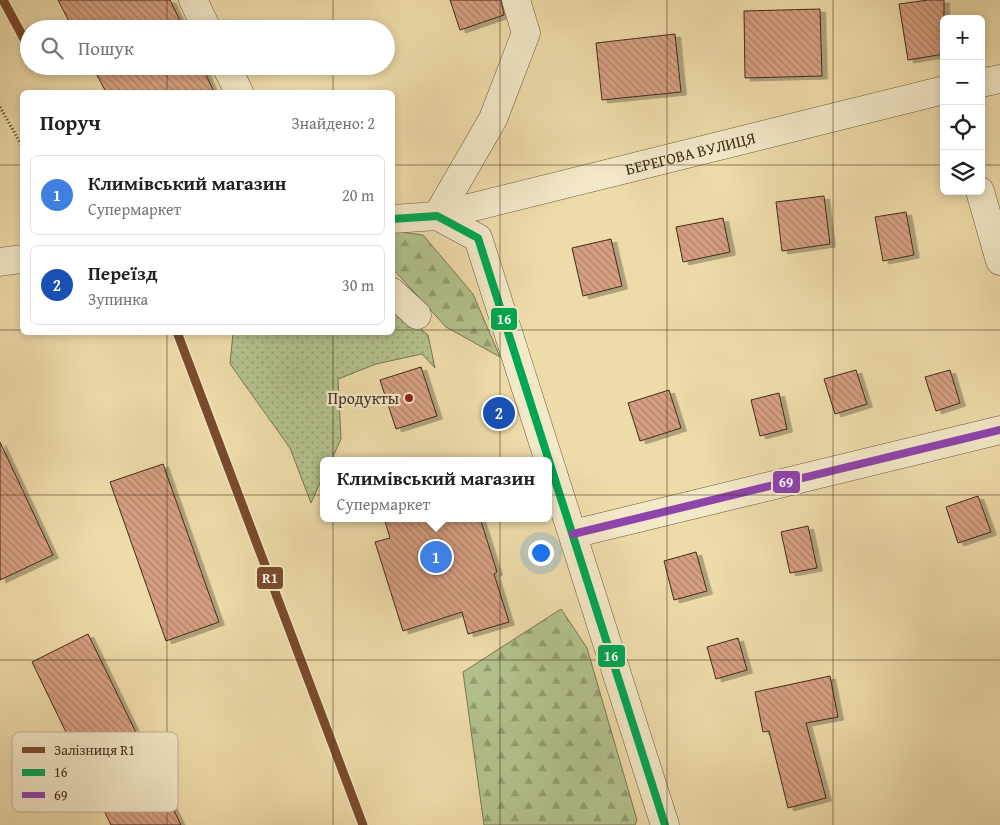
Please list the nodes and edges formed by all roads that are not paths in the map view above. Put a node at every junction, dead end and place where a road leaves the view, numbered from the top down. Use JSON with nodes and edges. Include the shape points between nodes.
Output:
{"nodes":[{"id":1,"x":193,"y":0,"type":"edge"},
{"id":2,"x":516,"y":0,"type":"edge"},
{"id":3,"x":203,"y":20,"type":"edge"},
{"id":4,"x":230,"y":75,"type":"edge"},
{"id":5,"x":1000,"y":79,"type":"edge"},
{"id":6,"x":985,"y":82,"type":"edge"},
{"id":7,"x":238,"y":90,"type":"edge"},
{"id":8,"x":940,"y":91,"type":"edge"},
{"id":9,"x":981,"y":195,"type":"edge"},
{"id":10,"x":437,"y":216,"type":"junction"},
{"id":11,"x":395,"y":219,"type":"edge"},
{"id":12,"x":20,"y":259,"type":"edge"},
{"id":13,"x":1000,"y":261,"type":"edge"},
{"id":14,"x":0,"y":262,"type":"edge"},
{"id":15,"x":395,"y":295,"type":"edge"},
{"id":16,"x":417,"y":315,"type":"dead end"},
{"id":17,"x":1000,"y":430,"type":"edge"},
{"id":18,"x":548,"y":457,"type":"edge"},
{"id":19,"x":552,"y":469,"type":"edge"},
{"id":20,"x":573,"y":534,"type":"junction"},
{"id":21,"x":665,"y":825,"type":"edge"}],
"edges":[{"from":1,"to":3,"type":"street"},
{"from":2,"to":10,"type":"street","via":[[526,32],[494,119]]},
{"from":4,"to":7,"type":"street"},
{"from":5,"to":6,"type":"street"},
{"from":8,"to":10,"type":"street","name":"БЕРЕГОВА ВУЛИЦЯ"},
{"from":9,"to":13,"type":"street"},
{"from":10,"to":11,"type":"street","name":"БЕРЕГОВА ВУЛИЦЯ"},
{"from":10,"to":18,"type":"street","via":[[478,238]]},
{"from":12,"to":14,"type":"street"},
{"from":15,"to":16,"type":"street"},
{"from":17,"to":20,"type":"street"},
{"from":19,"to":20,"type":"street"},
{"from":20,"to":21,"type":"street"}]}
